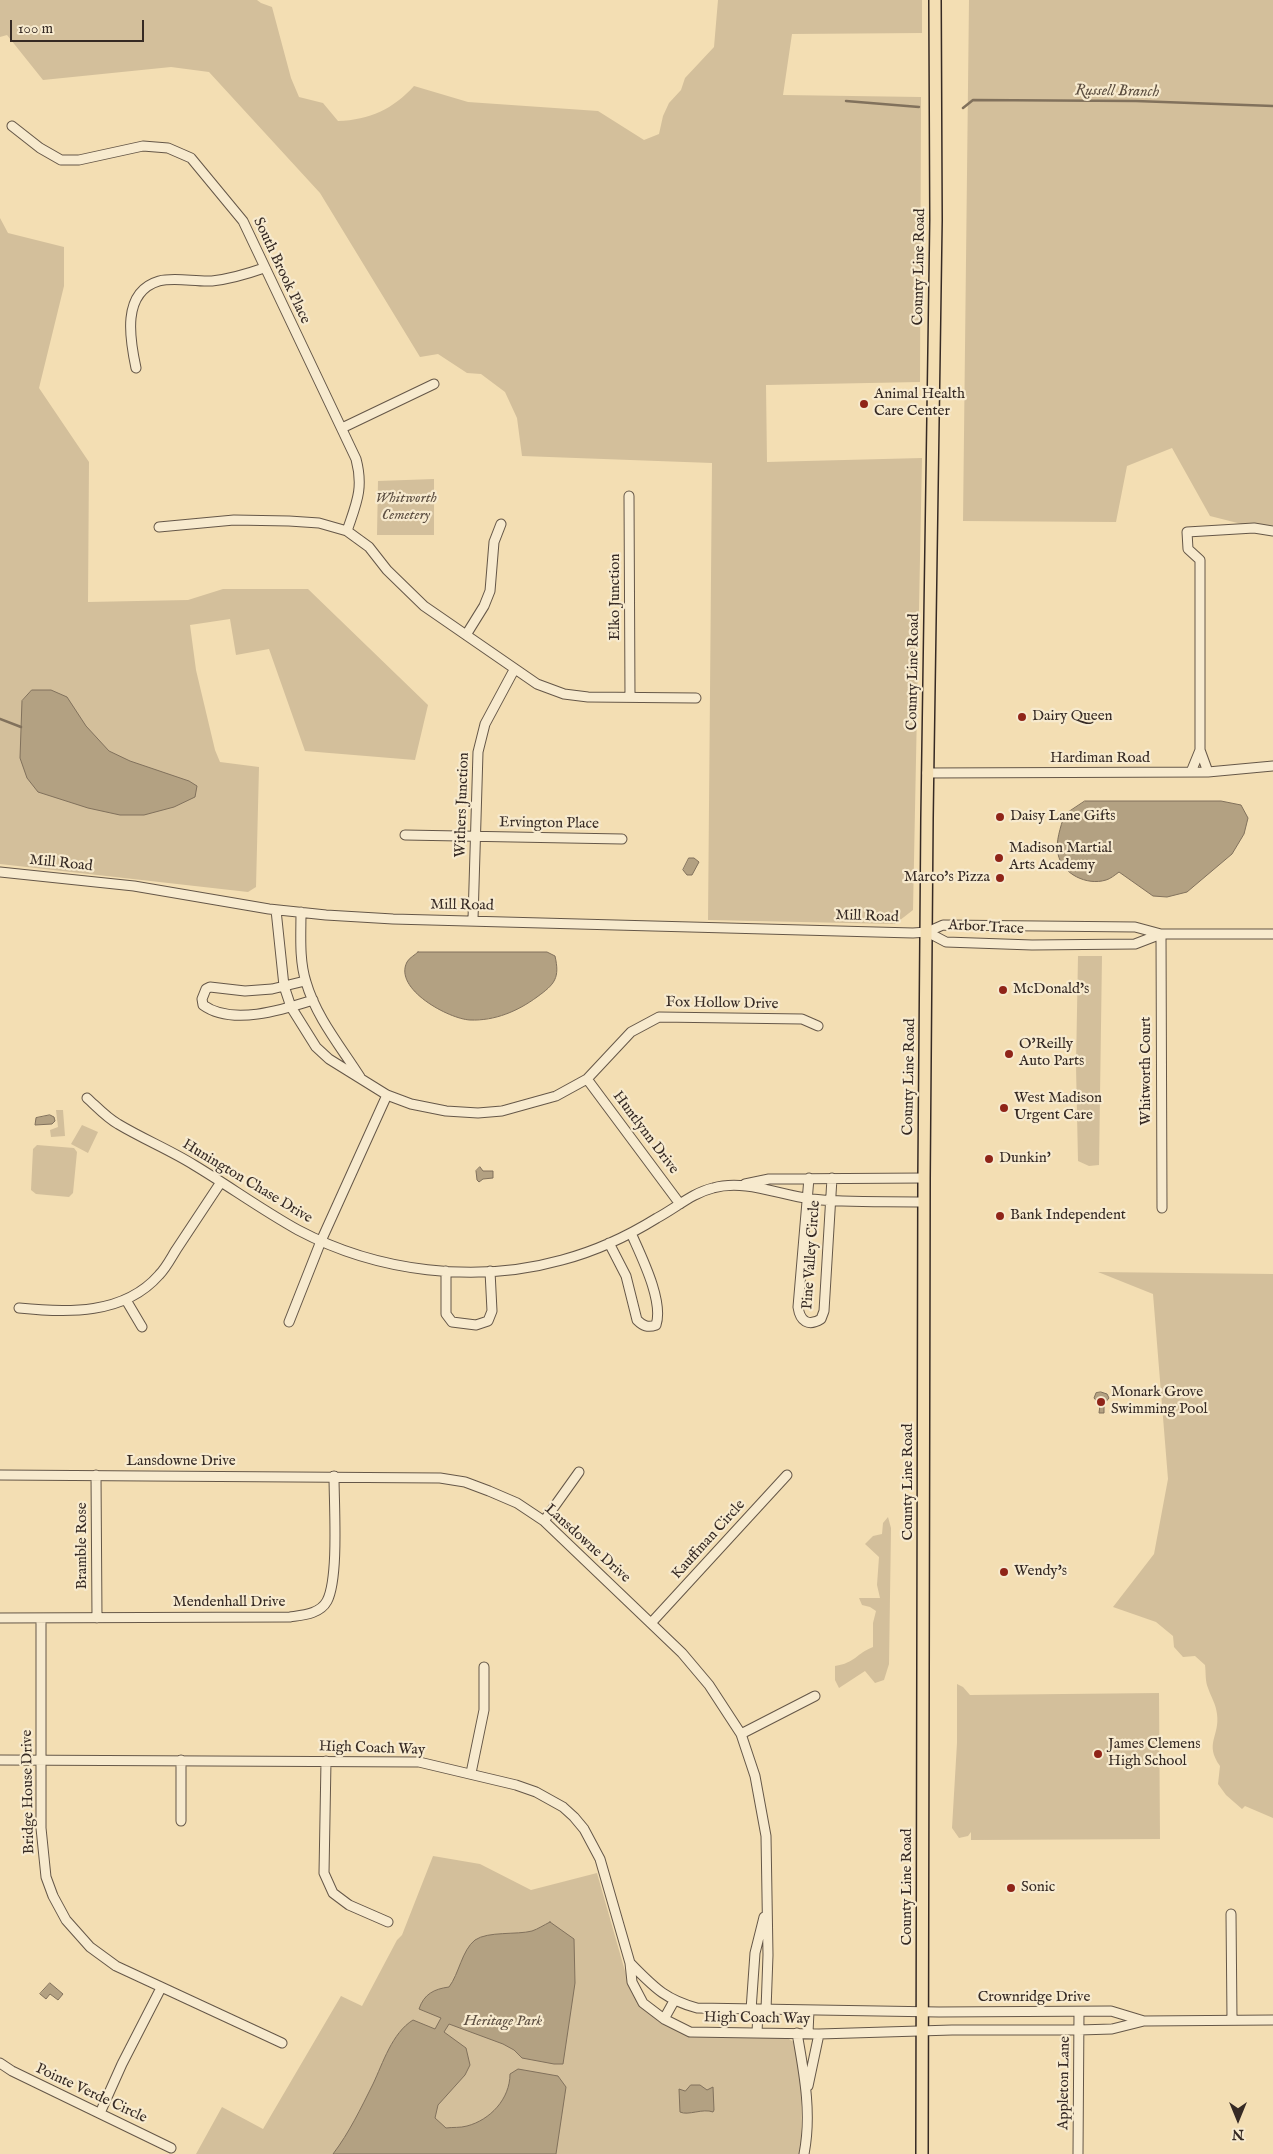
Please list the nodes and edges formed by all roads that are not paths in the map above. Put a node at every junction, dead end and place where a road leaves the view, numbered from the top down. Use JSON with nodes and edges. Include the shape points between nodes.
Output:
{"nodes":[{"id":1,"x":936,"y":0,"type":"edge"},
{"id":2,"x":12,"y":126,"type":"dead end"},
{"id":3,"x":264,"y":268,"type":"junction"},
{"id":4,"x":136,"y":368,"type":"dead end"},
{"id":5,"x":434,"y":384,"type":"dead end"},
{"id":6,"x":342,"y":428,"type":"junction"},
{"id":7,"x":629,"y":496,"type":"dead end"},
{"id":8,"x":500,"y":524,"type":"dead end"},
{"id":9,"x":159,"y":527,"type":"dead end"},
{"id":10,"x":347,"y":531,"type":"junction"},
{"id":11,"x":1273,"y":531,"type":"edge"},
{"id":12,"x":466,"y":635,"type":"junction"},
{"id":13,"x":514,"y":670,"type":"junction"},
{"id":14,"x":630,"y":697,"type":"junction"},
{"id":15,"x":696,"y":698,"type":"dead end"},
{"id":16,"x":1200,"y":750,"type":"junction"},
{"id":17,"x":1273,"y":766,"type":"edge"},
{"id":18,"x":1191,"y":772,"type":"junction"},
{"id":19,"x":1208,"y":772,"type":"junction"},
{"id":20,"x":927,"y":774,"type":"junction"},
{"id":21,"x":405,"y":835,"type":"dead end"},
{"id":22,"x":475,"y":836,"type":"junction"},
{"id":23,"x":622,"y":839,"type":"dead end"},
{"id":24,"x":0,"y":872,"type":"edge"},
{"id":25,"x":276,"y":910,"type":"junction"},
{"id":26,"x":301,"y":912,"type":"junction"},
{"id":27,"x":473,"y":920,"type":"junction"},
{"id":28,"x":927,"y":932,"type":"junction"},
{"id":29,"x":1160,"y":934,"type":"junction"},
{"id":30,"x":1273,"y":934,"type":"edge"},
{"id":31,"x":305,"y":980,"type":"junction"},
{"id":32,"x":284,"y":986,"type":"junction"},
{"id":33,"x":312,"y":1000,"type":"junction"},
{"id":34,"x":292,"y":1007,"type":"junction"},
{"id":35,"x":818,"y":1026,"type":"dead end"},
{"id":36,"x":362,"y":1079,"type":"junction"},
{"id":37,"x":587,"y":1079,"type":"junction"},
{"id":38,"x":387,"y":1095,"type":"junction"},
{"id":39,"x":87,"y":1098,"type":"dead end"},
{"id":40,"x":809,"y":1178,"type":"junction"},
{"id":41,"x":832,"y":1178,"type":"junction"},
{"id":42,"x":924,"y":1178,"type":"junction"},
{"id":43,"x":221,"y":1182,"type":"junction"},
{"id":44,"x":740,"y":1185,"type":"junction"},
{"id":45,"x":808,"y":1198,"type":"junction"},
{"id":46,"x":830,"y":1200,"type":"junction"},
{"id":47,"x":924,"y":1202,"type":"junction"},
{"id":48,"x":680,"y":1204,"type":"junction"},
{"id":49,"x":1162,"y":1208,"type":"dead end"},
{"id":50,"x":631,"y":1233,"type":"junction"},
{"id":51,"x":321,"y":1241,"type":"junction"},
{"id":52,"x":609,"y":1243,"type":"junction"},
{"id":53,"x":446,"y":1271,"type":"junction"},
{"id":54,"x":490,"y":1271,"type":"junction"},
{"id":55,"x":126,"y":1300,"type":"junction"},
{"id":56,"x":18,"y":1308,"type":"dead end"},
{"id":57,"x":289,"y":1322,"type":"dead end"},
{"id":58,"x":142,"y":1327,"type":"dead end"},
{"id":59,"x":579,"y":1472,"type":"dead end"},
{"id":60,"x":0,"y":1475,"type":"edge"},
{"id":61,"x":96,"y":1475,"type":"junction"},
{"id":62,"x":787,"y":1475,"type":"dead end"},
{"id":63,"x":334,"y":1476,"type":"junction"},
{"id":64,"x":544,"y":1521,"type":"junction"},
{"id":65,"x":0,"y":1618,"type":"edge"},
{"id":66,"x":41,"y":1618,"type":"junction"},
{"id":67,"x":97,"y":1618,"type":"junction"},
{"id":68,"x":652,"y":1622,"type":"junction"},
{"id":69,"x":484,"y":1667,"type":"dead end"},
{"id":70,"x":815,"y":1696,"type":"dead end"},
{"id":71,"x":741,"y":1734,"type":"junction"},
{"id":72,"x":0,"y":1760,"type":"edge"},
{"id":73,"x":41,"y":1760,"type":"junction"},
{"id":74,"x":181,"y":1760,"type":"junction"},
{"id":75,"x":326,"y":1761,"type":"junction"},
{"id":76,"x":471,"y":1773,"type":"junction"},
{"id":77,"x":181,"y":1822,"type":"dead end"},
{"id":78,"x":766,"y":1907,"type":"junction"},
{"id":79,"x":1231,"y":1914,"type":"dead end"},
{"id":80,"x":388,"y":1922,"type":"dead end"},
{"id":81,"x":630,"y":1963,"type":"junction"},
{"id":82,"x":162,"y":1988,"type":"junction"},
{"id":83,"x":674,"y":2001,"type":"junction"},
{"id":84,"x":758,"y":2010,"type":"junction"},
{"id":85,"x":809,"y":2011,"type":"junction"},
{"id":86,"x":922,"y":2012,"type":"junction"},
{"id":87,"x":1080,"y":2012,"type":"junction"},
{"id":88,"x":1232,"y":2019,"type":"junction"},
{"id":89,"x":664,"y":2020,"type":"junction"},
{"id":90,"x":1273,"y":2020,"type":"edge"},
{"id":91,"x":1144,"y":2021,"type":"junction"},
{"id":92,"x":1079,"y":2030,"type":"junction"},
{"id":93,"x":922,"y":2031,"type":"junction"},
{"id":94,"x":757,"y":2033,"type":"junction"},
{"id":95,"x":797,"y":2033,"type":"junction"},
{"id":96,"x":808,"y":2033,"type":"junction"},
{"id":97,"x":819,"y":2034,"type":"junction"},
{"id":98,"x":282,"y":2043,"type":"dead end"},
{"id":99,"x":0,"y":2063,"type":"edge"},
{"id":100,"x":807,"y":2091,"type":"junction"},
{"id":101,"x":100,"y":2112,"type":"junction"},
{"id":102,"x":171,"y":2148,"type":"dead end"},
{"id":103,"x":804,"y":2154,"type":"edge"},
{"id":104,"x":922,"y":2154,"type":"edge"},
{"id":105,"x":1078,"y":2154,"type":"edge"}],
"edges":[{"from":1,"to":20,"type":"main road","name":"County Line Road","via":[[936,271]]},
{"from":2,"to":3,"type":"street","name":"South Brook Place","via":[[61,160],[79,160],[143,146],[168,148],[191,158],[243,221]]},
{"from":3,"to":4,"type":"street","via":[[241,276],[159,281],[148,287],[133,306],[130,318]]},
{"from":3,"to":6,"type":"street","name":"South Brook Place"},
{"from":5,"to":6,"type":"street"},
{"from":6,"to":10,"type":"street","name":"South Brook Place","via":[[360,475],[360,493]]},
{"from":7,"to":14,"type":"street","name":"Elko Junction"},
{"from":8,"to":12,"type":"street","via":[[494,542],[490,591]]},
{"from":9,"to":10,"type":"street","via":[[234,520],[289,521],[319,523]]},
{"from":10,"to":12,"type":"street","via":[[369,547],[424,606]]},
{"from":11,"to":16,"type":"street","via":[[1254,528],[1187,532],[1188,549],[1200,560]]},
{"from":12,"to":13,"type":"street"},
{"from":13,"to":14,"type":"street","via":[[537,684],[564,694]]},
{"from":13,"to":22,"type":"street","name":"Withers Junction","via":[[482,734],[476,765]]},
{"from":14,"to":15,"type":"street"},
{"from":16,"to":18,"type":"street"},
{"from":16,"to":19,"type":"street"},
{"from":17,"to":19,"type":"street","name":"Hardiman Road"},
{"from":18,"to":19,"type":"street","name":"Hardiman Road"},
{"from":18,"to":20,"type":"street","name":"Hardiman Road"},
{"from":20,"to":28,"type":"main road","name":"County Line Road"},
{"from":21,"to":22,"type":"street","name":"Ervington Place"},
{"from":22,"to":23,"type":"street","name":"Ervington Place"},
{"from":22,"to":27,"type":"street","name":"Withers Junction"},
{"from":24,"to":25,"type":"street","name":"Mill Road","via":[[134,886]]},
{"from":25,"to":26,"type":"street","name":"Mill Road"},
{"from":25,"to":32,"type":"street","name":"Fox Hollow Drive"},
{"from":26,"to":27,"type":"street","name":"Mill Road","via":[[393,919]]},
{"from":26,"to":31,"type":"street","name":"Fox Hollow Drive"},
{"from":27,"to":28,"type":"street","name":"Mill Road"},
{"from":28,"to":29,"type":"street","name":"Arbor Trace","via":[[943,925],[1135,927]]},
{"from":28,"to":29,"type":"street","name":"Arbor Trace","via":[[946,942],[1041,945],[1135,944]]},
{"from":28,"to":42,"type":"main road","name":"County Line Road"},
{"from":29,"to":30,"type":"street","name":"Arbor Trace"},
{"from":29,"to":49,"type":"street","name":"Whitworth Court"},
{"from":31,"to":32,"type":"street"},
{"from":31,"to":33,"type":"street","name":"Fox Hollow Drive"},
{"from":32,"to":34,"type":"street","name":"Fox Hollow Drive"},
{"from":32,"to":34,"type":"street","via":[[245,992],[210,987],[202,999],[209,1009],[236,1015],[263,1014]]},
{"from":33,"to":34,"type":"street"},
{"from":33,"to":36,"type":"street","name":"Fox Hollow Drive"},
{"from":34,"to":36,"type":"street","name":"Fox Hollow Drive","via":[[316,1047]]},
{"from":35,"to":37,"type":"street","name":"Fox Hollow Drive","via":[[802,1019],[658,1017],[631,1032]]},
{"from":36,"to":38,"type":"street","name":"Fox Hollow Drive"},
{"from":37,"to":38,"type":"street","name":"Fox Hollow Drive","via":[[556,1096],[526,1106],[478,1113],[446,1111]]},
{"from":37,"to":48,"type":"street","name":"Huntlynn Drive"},
{"from":38,"to":51,"type":"street"},
{"from":39,"to":43,"type":"street","name":"Hunington Chase Drive","via":[[116,1123]]},
{"from":40,"to":41,"type":"street"},
{"from":40,"to":44,"type":"street","via":[[769,1179]]},
{"from":40,"to":45,"type":"street","name":"Pine Valley Circle"},
{"from":41,"to":42,"type":"street"},
{"from":41,"to":46,"type":"street","name":"Pine Valley Circle"},
{"from":42,"to":47,"type":"main road","name":"County Line Road"},
{"from":43,"to":51,"type":"street","name":"Hunington Chase Drive","via":[[269,1214]]},
{"from":43,"to":55,"type":"street","via":[[159,1275]]},
{"from":44,"to":45,"type":"street","name":"Hunington Chase Drive"},
{"from":44,"to":48,"type":"street","name":"Hunington Chase Drive","via":[[714,1187]]},
{"from":45,"to":46,"type":"street","name":"Hunington Chase Drive"},
{"from":45,"to":46,"type":"street","name":"Pine Valley Circle","via":[[798,1307],[799,1316],[810,1323],[821,1319],[824,1312]]},
{"from":46,"to":47,"type":"street","name":"Hunington Chase Drive"},
{"from":47,"to":86,"type":"main road","name":"County Line Road"},
{"from":48,"to":50,"type":"street","name":"Hunington Chase Drive"},
{"from":50,"to":52,"type":"street","name":"Hunington Chase Drive"},
{"from":50,"to":52,"type":"street","via":[[649,1274],[659,1317],[656,1325],[649,1327],[637,1320],[626,1276]]},
{"from":51,"to":53,"type":"street","name":"Hunington Chase Drive","via":[[379,1262]]},
{"from":51,"to":57,"type":"street"},
{"from":52,"to":54,"type":"street","name":"Hunington Chase Drive","via":[[560,1261]]},
{"from":53,"to":54,"type":"street","name":"Hunington Chase Drive"},
{"from":53,"to":54,"type":"street","via":[[446,1314],[452,1322],[476,1324],[488,1321],[492,1311]]},
{"from":55,"to":56,"type":"street","via":[[87,1310]]},
{"from":55,"to":58,"type":"street"},
{"from":59,"to":64,"type":"street"},
{"from":60,"to":61,"type":"street","name":"Lansdowne Drive"},
{"from":61,"to":63,"type":"street","name":"Lansdowne Drive"},
{"from":61,"to":67,"type":"street","name":"Bramble Rose"},
{"from":62,"to":68,"type":"street","name":"Kauffman Circle"},
{"from":63,"to":64,"type":"street","name":"Lansdowne Drive","via":[[413,1476],[464,1482],[517,1503]]},
{"from":63,"to":67,"type":"street","name":"Mendenhall Drive","via":[[334,1579],[327,1602],[311,1614],[290,1617]]},
{"from":64,"to":68,"type":"street","name":"Lansdowne Drive"},
{"from":65,"to":66,"type":"street","name":"Mendenhall Drive"},
{"from":66,"to":67,"type":"street","name":"Mendenhall Drive"},
{"from":66,"to":73,"type":"street","name":"Bridge House Drive"},
{"from":68,"to":71,"type":"street","name":"Lansdowne Drive","via":[[709,1685]]},
{"from":69,"to":76,"type":"street","via":[[484,1710]]},
{"from":70,"to":71,"type":"street"},
{"from":71,"to":78,"type":"street","name":"Lansdowne Drive","via":[[755,1776],[766,1836]]},
{"from":72,"to":73,"type":"street","name":"High Coach Way"},
{"from":73,"to":74,"type":"street","name":"High Coach Way"},
{"from":73,"to":82,"type":"street","name":"Bridge House Drive","via":[[40,1828],[46,1877],[53,1896],[66,1920],[90,1946],[116,1966]]},
{"from":74,"to":75,"type":"street","name":"High Coach Way"},
{"from":74,"to":77,"type":"street"},
{"from":75,"to":76,"type":"street","name":"High Coach Way","via":[[418,1762]]},
{"from":75,"to":80,"type":"street","via":[[324,1873],[333,1894],[350,1906]]},
{"from":76,"to":81,"type":"street","name":"High Coach Way","via":[[536,1792],[574,1817],[600,1859]]},
{"from":78,"to":84,"type":"street","name":"Lansdowne Drive","via":[[768,1955]]},
{"from":78,"to":84,"type":"street","name":"Lansdowne Drive","via":[[755,1953]]},
{"from":79,"to":88,"type":"street"},
{"from":81,"to":83,"type":"street","name":"High Coach Way","via":[[658,1992]]},
{"from":81,"to":89,"type":"street","name":"High Coach Way","via":[[632,1982],[643,2003]]},
{"from":82,"to":98,"type":"street","name":"Bridge House Drive"},
{"from":82,"to":101,"type":"street"},
{"from":83,"to":84,"type":"street","name":"High Coach Way","via":[[698,2008]]},
{"from":83,"to":89,"type":"street"},
{"from":84,"to":85,"type":"street","name":"High Coach Way"},
{"from":84,"to":94,"type":"street"},
{"from":85,"to":86,"type":"street","name":"High Coach Way"},
{"from":85,"to":96,"type":"street"},
{"from":86,"to":87,"type":"street","name":"Crownridge Drive"},
{"from":86,"to":93,"type":"main road","name":"County Line Road"},
{"from":87,"to":91,"type":"street","name":"Crownridge Drive","via":[[1111,2012]]},
{"from":87,"to":92,"type":"street","name":"Appleton Lane"},
{"from":88,"to":90,"type":"street","name":"Crownridge Drive"},
{"from":88,"to":91,"type":"street","name":"Crownridge Drive"},
{"from":89,"to":94,"type":"street","name":"High Coach Way","via":[[690,2032]]},
{"from":91,"to":92,"type":"street","name":"Crownridge Drive","via":[[1112,2029]]},
{"from":92,"to":93,"type":"street","name":"Crownridge Drive"},
{"from":92,"to":105,"type":"street","name":"Appleton Lane"},
{"from":93,"to":97,"type":"street","name":"High Coach Way"},
{"from":93,"to":104,"type":"main road","name":"County Line Road"},
{"from":94,"to":95,"type":"street","name":"High Coach Way"},
{"from":95,"to":96,"type":"street","name":"High Coach Way"},
{"from":95,"to":100,"type":"street"},
{"from":96,"to":97,"type":"street","name":"High Coach Way"},
{"from":97,"to":100,"type":"street"},
{"from":99,"to":101,"type":"street","name":"Pointe Verde Circle","via":[[12,2072]]},
{"from":100,"to":103,"type":"street"},
{"from":101,"to":102,"type":"street","name":"Pointe Verde Circle"}]}
